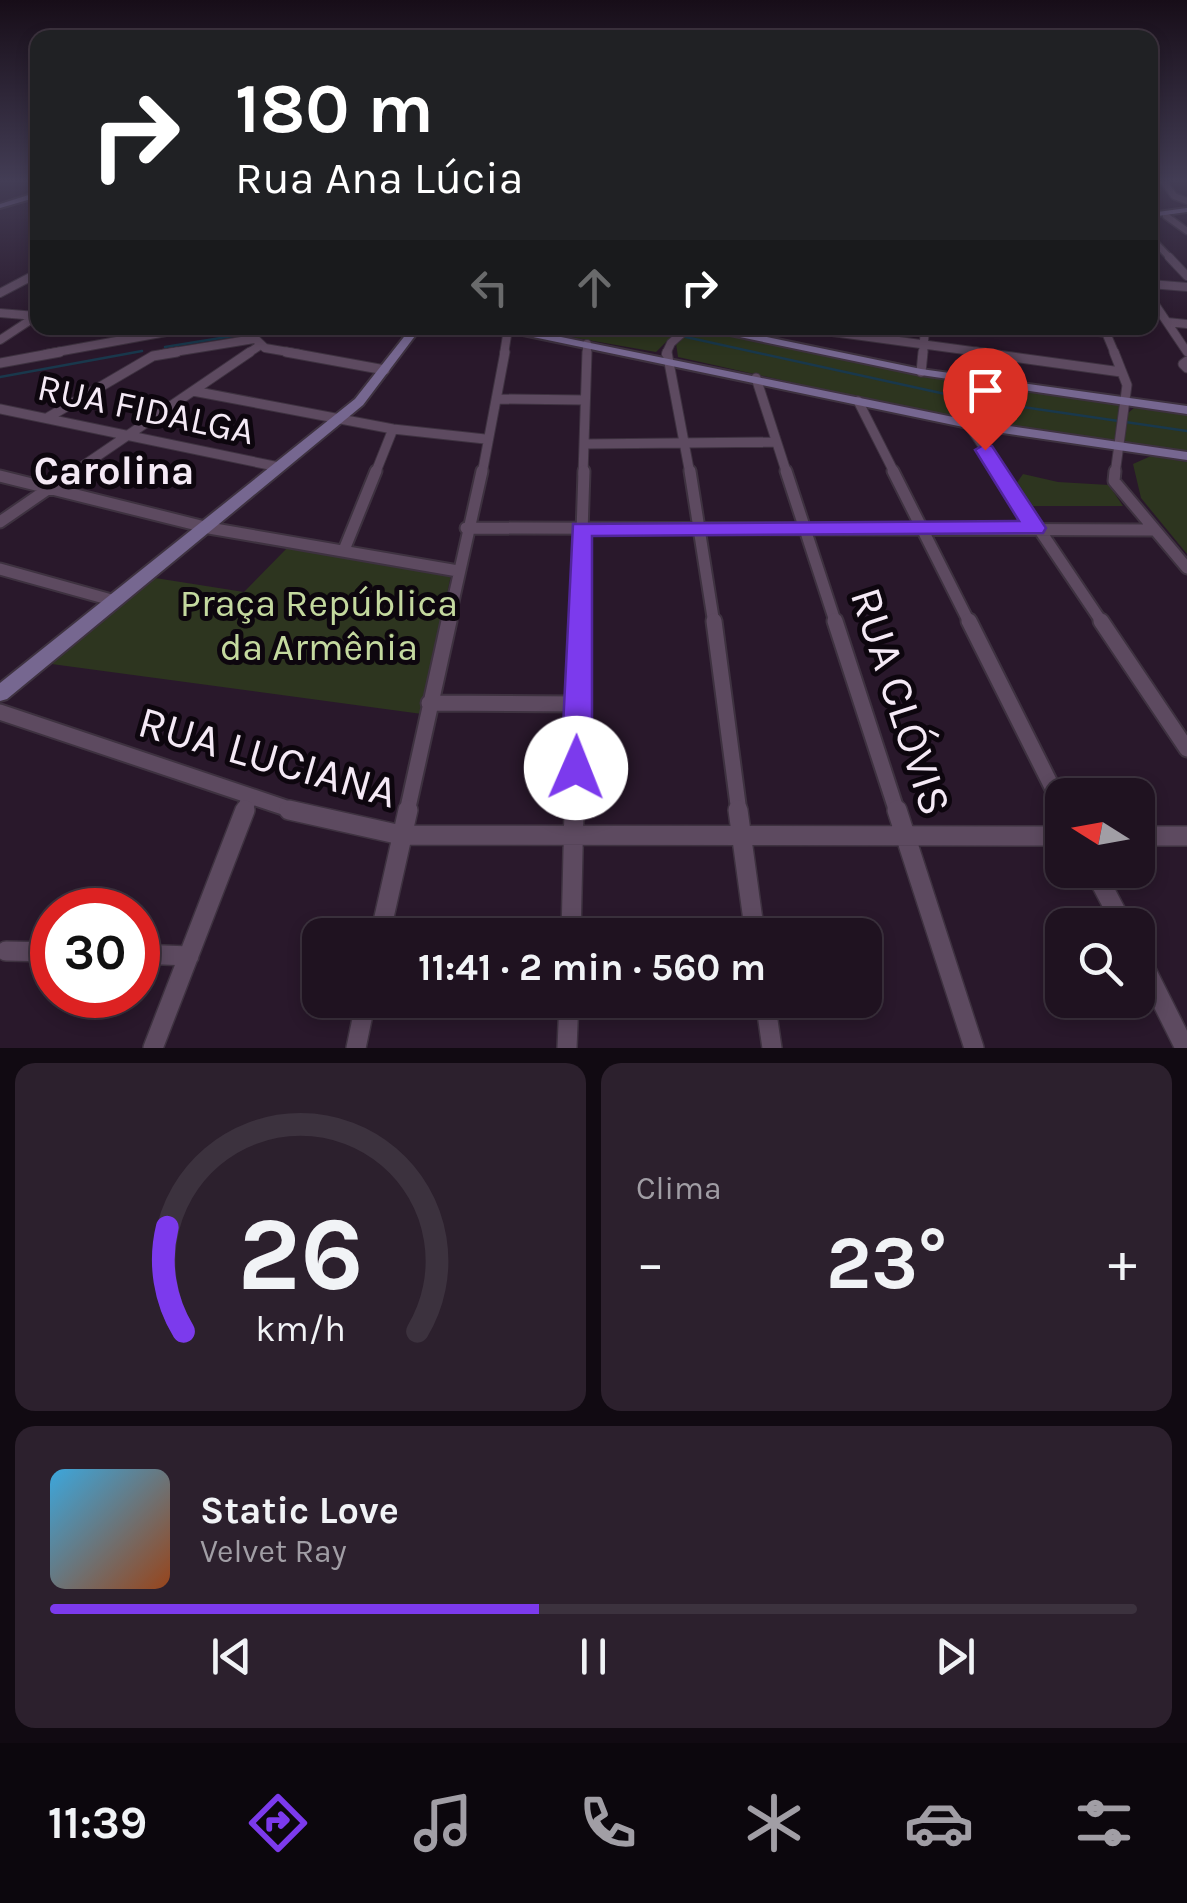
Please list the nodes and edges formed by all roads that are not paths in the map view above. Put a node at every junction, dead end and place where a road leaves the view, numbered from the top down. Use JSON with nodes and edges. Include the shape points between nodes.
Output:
{"nodes":[{"id":1,"x":1158,"y":245,"type":"edge"},
{"id":2,"x":1158,"y":249,"type":"edge"},
{"id":3,"x":1162,"y":249,"type":"junction"},
{"id":4,"x":1187,"y":276,"type":"edge"},
{"id":5,"x":30,"y":278,"type":"edge"},
{"id":6,"x":1187,"y":287,"type":"edge"},
{"id":7,"x":1158,"y":291,"type":"edge"},
{"id":8,"x":0,"y":293,"type":"edge"},
{"id":9,"x":1158,"y":307,"type":"edge"},
{"id":10,"x":0,"y":314,"type":"edge"},
{"id":11,"x":30,"y":317,"type":"edge"},
{"id":12,"x":30,"y":319,"type":"edge"},
{"id":13,"x":30,"y":321,"type":"edge"},
{"id":14,"x":1166,"y":322,"type":"junction"},
{"id":15,"x":1187,"y":324,"type":"edge"},
{"id":16,"x":0,"y":326,"type":"edge"},
{"id":17,"x":130,"y":335,"type":"edge"},
{"id":18,"x":149,"y":335,"type":"edge"},
{"id":19,"x":250,"y":335,"type":"edge"},
{"id":20,"x":411,"y":335,"type":"edge"},
{"id":21,"x":505,"y":335,"type":"edge"},
{"id":22,"x":541,"y":335,"type":"edge"},
{"id":23,"x":680,"y":335,"type":"edge"},
{"id":24,"x":744,"y":335,"type":"edge"},
{"id":25,"x":856,"y":335,"type":"edge"},
{"id":26,"x":926,"y":335,"type":"edge"},
{"id":27,"x":1108,"y":335,"type":"edge"},
{"id":28,"x":0,"y":340,"type":"edge"},
{"id":29,"x":256,"y":343,"type":"junction"},
{"id":30,"x":587,"y":344,"type":"junction"},
{"id":31,"x":925,"y":344,"type":"junction"},
{"id":32,"x":1187,"y":352,"type":"edge"},
{"id":33,"x":153,"y":356,"type":"junction"},
{"id":34,"x":667,"y":361,"type":"junction"},
{"id":35,"x":0,"y":363,"type":"edge"},
{"id":36,"x":385,"y":370,"type":"junction"},
{"id":37,"x":921,"y":372,"type":"junction"},
{"id":38,"x":1121,"y":372,"type":"junction"},
{"id":39,"x":756,"y":378,"type":"junction"},
{"id":40,"x":193,"y":391,"type":"junction"},
{"id":41,"x":498,"y":399,"type":"junction"},
{"id":42,"x":585,"y":400,"type":"junction"},
{"id":43,"x":858,"y":401,"type":"junction"},
{"id":44,"x":0,"y":410,"type":"edge"},
{"id":45,"x":1187,"y":410,"type":"edge"},
{"id":46,"x":1124,"y":413,"type":"junction"},
{"id":47,"x":47,"y":418,"type":"junction"},
{"id":48,"x":339,"y":419,"type":"junction"},
{"id":49,"x":968,"y":424,"type":"junction"},
{"id":50,"x":393,"y":429,"type":"junction"},
{"id":51,"x":129,"y":435,"type":"junction"},
{"id":52,"x":486,"y":439,"type":"junction"},
{"id":53,"x":776,"y":442,"type":"junction"},
{"id":54,"x":584,"y":444,"type":"junction"},
{"id":55,"x":683,"y":444,"type":"junction"},
{"id":56,"x":1116,"y":445,"type":"junction"},
{"id":57,"x":1187,"y":456,"type":"edge"},
{"id":58,"x":280,"y":467,"type":"junction"},
{"id":59,"x":0,"y":476,"type":"edge"},
{"id":60,"x":52,"y":488,"type":"junction"},
{"id":61,"x":0,"y":522,"type":"edge"},
{"id":62,"x":701,"y":526,"type":"junction"},
{"id":63,"x":804,"y":526,"type":"junction"},
{"id":64,"x":919,"y":526,"type":"junction"},
{"id":65,"x":209,"y":528,"type":"junction"},
{"id":66,"x":466,"y":528,"type":"junction"},
{"id":67,"x":1035,"y":528,"type":"junction"},
{"id":68,"x":581,"y":529,"type":"junction"},
{"id":69,"x":1154,"y":530,"type":"junction"},
{"id":70,"x":344,"y":550,"type":"junction"},
{"id":71,"x":1187,"y":568,"type":"edge"},
{"id":72,"x":0,"y":569,"type":"edge"},
{"id":73,"x":458,"y":571,"type":"junction"},
{"id":74,"x":115,"y":601,"type":"junction"},
{"id":75,"x":0,"y":694,"type":"edge"},
{"id":76,"x":429,"y":702,"type":"junction"},
{"id":77,"x":578,"y":704,"type":"junction"},
{"id":78,"x":0,"y":712,"type":"edge"},
{"id":79,"x":1187,"y":749,"type":"edge"},
{"id":80,"x":1047,"y":778,"type":"edge"},
{"id":81,"x":250,"y":796,"type":"junction"},
{"id":82,"x":574,"y":832,"type":"junction"},
{"id":83,"x":740,"y":834,"type":"junction"},
{"id":84,"x":906,"y":834,"type":"junction"},
{"id":85,"x":401,"y":835,"type":"junction"},
{"id":86,"x":1045,"y":836,"type":"edge"},
{"id":87,"x":1155,"y":836,"type":"edge"},
{"id":88,"x":1187,"y":836,"type":"edge"},
{"id":89,"x":384,"y":918,"type":"edge"},
{"id":90,"x":571,"y":918,"type":"edge"},
{"id":91,"x":753,"y":918,"type":"edge"},
{"id":92,"x":6,"y":951,"type":"dead end"},
{"id":93,"x":30,"y":952,"type":"edge"},
{"id":94,"x":160,"y":955,"type":"edge"},
{"id":95,"x":189,"y":956,"type":"junction"},
{"id":96,"x":1155,"y":988,"type":"edge"},
{"id":97,"x":362,"y":1018,"type":"edge"},
{"id":98,"x":568,"y":1018,"type":"edge"},
{"id":99,"x":768,"y":1018,"type":"edge"},
{"id":100,"x":153,"y":1048,"type":"edge"},
{"id":101,"x":356,"y":1048,"type":"edge"},
{"id":102,"x":567,"y":1048,"type":"edge"},
{"id":103,"x":772,"y":1048,"type":"edge"},
{"id":104,"x":974,"y":1048,"type":"edge"},
{"id":105,"x":1185,"y":1048,"type":"edge"}],
"edges":[{"from":1,"to":3,"type":"street"},
{"from":2,"to":3,"type":"street"},
{"from":3,"to":4,"type":"street"},
{"from":5,"to":8,"type":"street"},
{"from":6,"to":7,"type":"street"},
{"from":9,"to":14,"type":"street"},
{"from":10,"to":11,"type":"street"},
{"from":12,"to":16,"type":"street"},
{"from":13,"to":28,"type":"street"},
{"from":14,"to":15,"type":"street"},
{"from":14,"to":32,"type":"street"},
{"from":17,"to":35,"type":"street"},
{"from":18,"to":33,"type":"street"},
{"from":19,"to":29,"type":"street"},
{"from":20,"to":36,"type":"main road"},
{"from":21,"to":41,"type":"street"},
{"from":22,"to":30,"type":"main road"},
{"from":23,"to":34,"type":"street","via":[[667,348]]},
{"from":24,"to":37,"type":"main road"},
{"from":25,"to":31,"type":"street"},
{"from":26,"to":31,"type":"street"},
{"from":27,"to":38,"type":"street"},
{"from":29,"to":33,"type":"street"},
{"from":29,"to":36,"type":"street"},
{"from":29,"to":40,"type":"street"},
{"from":30,"to":34,"type":"main road"},
{"from":30,"to":42,"type":"street"},
{"from":31,"to":37,"type":"street"},
{"from":31,"to":38,"type":"street"},
{"from":33,"to":47,"type":"street"},
{"from":34,"to":39,"type":"main road"},
{"from":34,"to":55,"type":"street"},
{"from":36,"to":48,"type":"main road"},
{"from":37,"to":46,"type":"main road"},
{"from":38,"to":46,"type":"street","via":[[1127,385]]},
{"from":39,"to":43,"type":"main road"},
{"from":39,"to":53,"type":"street","name":"RUA CLÓVIS"},
{"from":40,"to":48,"type":"street"},
{"from":40,"to":51,"type":"street"},
{"from":41,"to":42,"type":"street"},
{"from":41,"to":52,"type":"street"},
{"from":42,"to":54,"type":"street"},
{"from":43,"to":49,"type":"main road"},
{"from":43,"to":64,"type":"street"},
{"from":44,"to":47,"type":"street","name":"RUA FIDALGA"},
{"from":45,"to":46,"type":"main road"},
{"from":46,"to":56,"type":"street"},
{"from":47,"to":51,"type":"street","name":"RUA FIDALGA"},
{"from":48,"to":50,"type":"street"},
{"from":48,"to":58,"type":"main road"},
{"from":49,"to":56,"type":"main road"},
{"from":49,"to":67,"type":"street"},
{"from":50,"to":52,"type":"street"},
{"from":50,"to":70,"type":"street"},
{"from":51,"to":58,"type":"street","name":"RUA FIDALGA"},
{"from":51,"to":60,"type":"street"},
{"from":52,"to":66,"type":"street"},
{"from":53,"to":55,"type":"street"},
{"from":53,"to":63,"type":"street","name":"RUA CLÓVIS"},
{"from":54,"to":55,"type":"street"},
{"from":54,"to":68,"type":"street"},
{"from":55,"to":62,"type":"street"},
{"from":56,"to":57,"type":"main road"},
{"from":56,"to":69,"type":"street","via":[[1114,481]]},
{"from":58,"to":65,"type":"main road"},
{"from":59,"to":60,"type":"street"},
{"from":60,"to":61,"type":"street"},
{"from":60,"to":65,"type":"street"},
{"from":62,"to":63,"type":"street"},
{"from":62,"to":68,"type":"street"},
{"from":62,"to":83,"type":"street"},
{"from":63,"to":64,"type":"street"},
{"from":63,"to":84,"type":"street","name":"RUA CLÓVIS"},
{"from":64,"to":67,"type":"street"},
{"from":64,"to":80,"type":"street"},
{"from":65,"to":70,"type":"street"},
{"from":65,"to":74,"type":"main road"},
{"from":66,"to":68,"type":"street"},
{"from":66,"to":73,"type":"street"},
{"from":67,"to":69,"type":"street"},
{"from":67,"to":79,"type":"street"},
{"from":68,"to":77,"type":"street"},
{"from":69,"to":71,"type":"street"},
{"from":70,"to":73,"type":"street"},
{"from":72,"to":74,"type":"street"},
{"from":73,"to":76,"type":"street"},
{"from":74,"to":75,"type":"main road"},
{"from":76,"to":77,"type":"street"},
{"from":76,"to":85,"type":"street"},
{"from":77,"to":82,"type":"street"},
{"from":78,"to":81,"type":"street","name":"RUA LUCIANA"},
{"from":81,"to":85,"type":"street","name":"RUA LUCIANA"},
{"from":81,"to":95,"type":"street"},
{"from":82,"to":83,"type":"street","name":"RUA LUCIANA"},
{"from":82,"to":85,"type":"street","name":"RUA LUCIANA"},
{"from":82,"to":90,"type":"street"},
{"from":83,"to":84,"type":"street","name":"RUA LUCIANA"},
{"from":83,"to":91,"type":"street"},
{"from":84,"to":86,"type":"street","name":"RUA LUCIANA"},
{"from":84,"to":104,"type":"street","name":"RUA CLÓVIS"},
{"from":85,"to":89,"type":"street"},
{"from":87,"to":88,"type":"street"},
{"from":92,"to":93,"type":"street"},
{"from":94,"to":95,"type":"street"},
{"from":95,"to":100,"type":"street"},
{"from":96,"to":105,"type":"street"},
{"from":97,"to":101,"type":"street"},
{"from":98,"to":102,"type":"street"},
{"from":99,"to":103,"type":"street"}]}
